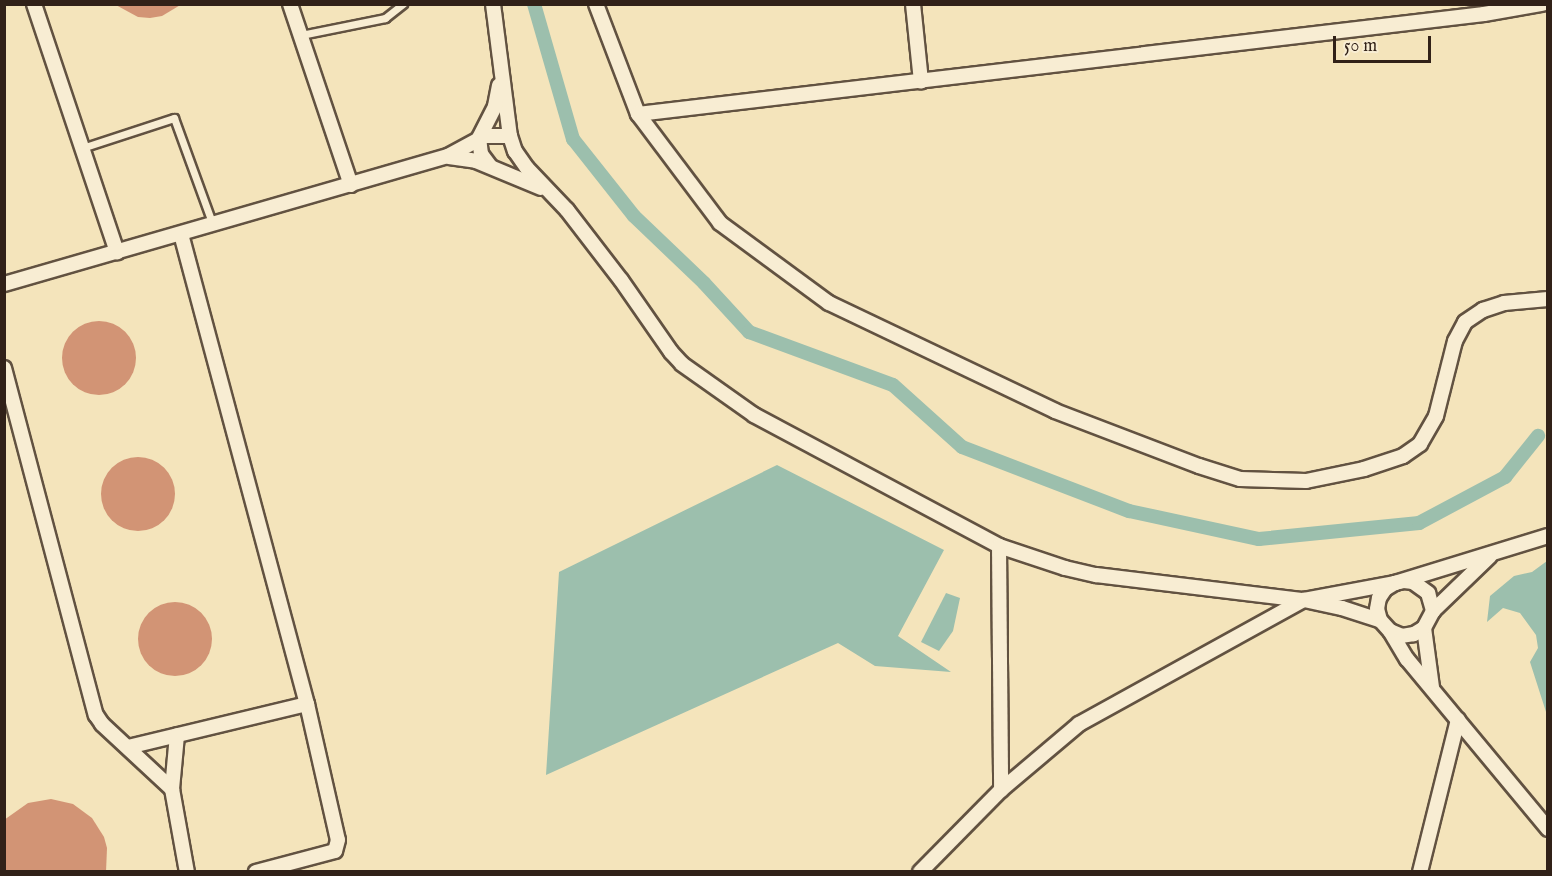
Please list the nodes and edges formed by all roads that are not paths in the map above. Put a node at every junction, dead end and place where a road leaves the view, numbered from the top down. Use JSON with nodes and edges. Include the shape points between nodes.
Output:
{"nodes":[{"id":1,"x":34,"y":4,"type":"edge"},
{"id":2,"x":290,"y":4,"type":"edge"},
{"id":3,"x":403,"y":4,"type":"edge"},
{"id":4,"x":493,"y":4,"type":"edge"},
{"id":5,"x":596,"y":4,"type":"edge"},
{"id":6,"x":913,"y":4,"type":"edge"},
{"id":7,"x":1542,"y":4,"type":"edge"},
{"id":8,"x":300,"y":35,"type":"junction"},
{"id":9,"x":500,"y":70,"type":"junction"},
{"id":10,"x":921,"y":82,"type":"junction"},
{"id":11,"x":638,"y":114,"type":"junction"},
{"id":12,"x":510,"y":136,"type":"junction"},
{"id":13,"x":479,"y":138,"type":"junction"},
{"id":14,"x":82,"y":148,"type":"junction"},
{"id":15,"x":515,"y":151,"type":"junction"},
{"id":16,"x":448,"y":156,"type":"junction"},
{"id":17,"x":490,"y":166,"type":"junction"},
{"id":18,"x":351,"y":185,"type":"junction"},
{"id":19,"x":550,"y":194,"type":"junction"},
{"id":20,"x":213,"y":225,"type":"junction"},
{"id":21,"x":181,"y":234,"type":"junction"},
{"id":22,"x":117,"y":252,"type":"junction"},
{"id":23,"x":4,"y":284,"type":"edge"},
{"id":24,"x":1548,"y":299,"type":"edge"},
{"id":25,"x":4,"y":368,"type":"edge"},
{"id":26,"x":1548,"y":536,"type":"edge"},
{"id":27,"x":999,"y":546,"type":"junction"},
{"id":28,"x":1492,"y":555,"type":"junction"},
{"id":29,"x":1395,"y":583,"type":"junction"},
{"id":30,"x":1304,"y":600,"type":"junction"},
{"id":31,"x":1433,"y":611,"type":"junction"},
{"id":32,"x":1380,"y":620,"type":"junction"},
{"id":33,"x":1424,"y":628,"type":"junction"},
{"id":34,"x":1390,"y":631,"type":"junction"},
{"id":35,"x":1432,"y":689,"type":"junction"},
{"id":36,"x":306,"y":704,"type":"junction"},
{"id":37,"x":1458,"y":720,"type":"junction"},
{"id":38,"x":177,"y":735,"type":"junction"},
{"id":39,"x":128,"y":747,"type":"junction"},
{"id":40,"x":172,"y":789,"type":"junction"},
{"id":41,"x":1001,"y":789,"type":"junction"},
{"id":42,"x":1548,"y":829,"type":"edge"},
{"id":43,"x":188,"y":872,"type":"edge"},
{"id":44,"x":256,"y":872,"type":"edge"},
{"id":45,"x":920,"y":872,"type":"edge"},
{"id":46,"x":1420,"y":872,"type":"edge"}],
"edges":[{"from":1,"to":14,"type":"street"},
{"from":2,"to":8,"type":"street"},
{"from":3,"to":8,"type":"lane","via":[[385,18]]},
{"from":4,"to":9,"type":"street"},
{"from":5,"to":11,"type":"street"},
{"from":6,"to":10,"type":"street"},
{"from":7,"to":10,"type":"street"},
{"from":8,"to":18,"type":"street"},
{"from":9,"to":12,"type":"street"},
{"from":9,"to":13,"type":"street","via":[[495,106]]},
{"from":10,"to":11,"type":"street"},
{"from":11,"to":24,"type":"street","via":[[720,223],[829,303],[1054,411],[1240,478],[1306,481],[1403,456],[1420,444],[1436,416],[1455,341],[1465,322],[1504,303]]},
{"from":12,"to":13,"type":"street","via":[[492,134]]},
{"from":12,"to":15,"type":"street"},
{"from":13,"to":16,"type":"street"},
{"from":13,"to":17,"type":"street","via":[[481,154]]},
{"from":14,"to":20,"type":"lane","via":[[174,118]]},
{"from":14,"to":22,"type":"street"},
{"from":15,"to":17,"type":"street","via":[[502,164]]},
{"from":15,"to":19,"type":"street"},
{"from":16,"to":17,"type":"street"},
{"from":16,"to":18,"type":"street"},
{"from":17,"to":19,"type":"street"},
{"from":18,"to":20,"type":"street"},
{"from":19,"to":27,"type":"street","via":[[567,210],[682,364],[754,415]]},
{"from":20,"to":21,"type":"street"},
{"from":21,"to":22,"type":"street"},
{"from":21,"to":36,"type":"street"},
{"from":22,"to":23,"type":"street"},
{"from":25,"to":39,"type":"street","via":[[96,715]]},
{"from":26,"to":28,"type":"street"},
{"from":27,"to":30,"type":"street","via":[[1096,575]]},
{"from":27,"to":41,"type":"street"},
{"from":28,"to":29,"type":"street"},
{"from":28,"to":31,"type":"street"},
{"from":29,"to":30,"type":"street"},
{"from":29,"to":31,"type":"street","via":[[1404,580],[1422,586],[1432,601]]},
{"from":29,"to":32,"type":"street","via":[[1379,598]]},
{"from":30,"to":32,"type":"street"},
{"from":30,"to":41,"type":"street","via":[[1079,724]]},
{"from":31,"to":33,"type":"street"},
{"from":32,"to":34,"type":"street"},
{"from":33,"to":34,"type":"street","via":[[1402,636]]},
{"from":33,"to":35,"type":"street"},
{"from":34,"to":35,"type":"street"},
{"from":35,"to":37,"type":"street"},
{"from":36,"to":38,"type":"street"},
{"from":36,"to":44,"type":"street","via":[[338,846],[335,851]]},
{"from":37,"to":42,"type":"street"},
{"from":37,"to":46,"type":"street"},
{"from":38,"to":39,"type":"street"},
{"from":38,"to":40,"type":"street"},
{"from":39,"to":40,"type":"street"},
{"from":40,"to":43,"type":"street"},
{"from":41,"to":45,"type":"street"}]}
